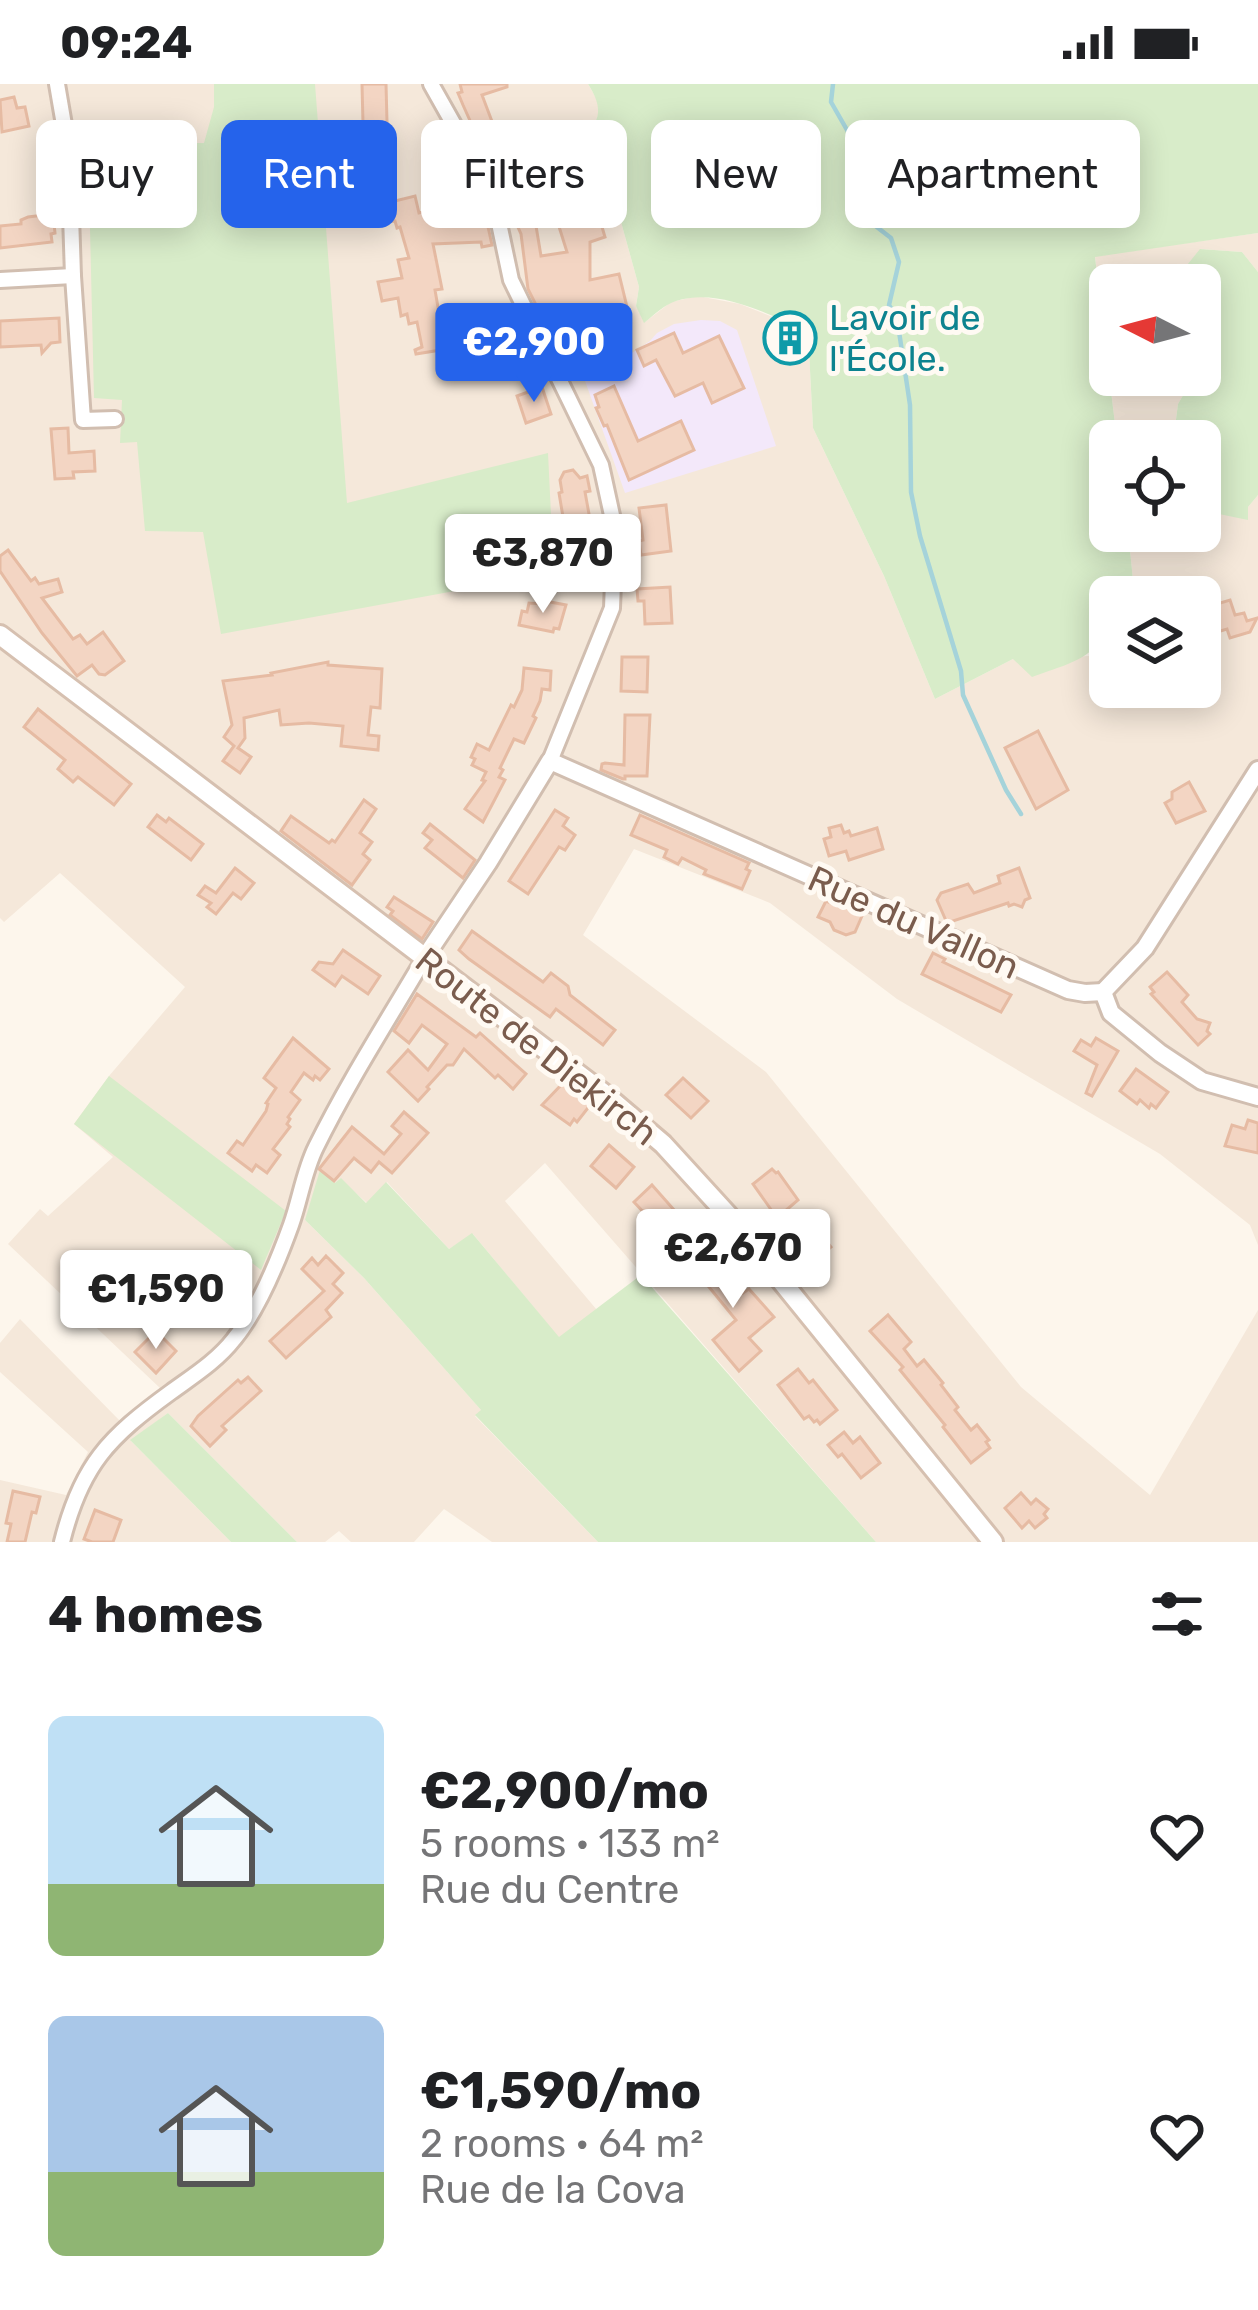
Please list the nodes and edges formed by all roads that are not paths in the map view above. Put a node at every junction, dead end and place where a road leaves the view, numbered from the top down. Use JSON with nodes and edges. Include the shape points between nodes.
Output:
{"nodes":[{"id":1,"x":57,"y":84,"type":"edge"},
{"id":2,"x":431,"y":84,"type":"edge"},
{"id":3,"x":73,"y":276,"type":"junction"},
{"id":4,"x":0,"y":280,"type":"edge"},
{"id":5,"x":115,"y":419,"type":"dead end"},
{"id":6,"x":0,"y":635,"type":"edge"},
{"id":7,"x":550,"y":761,"type":"junction"},
{"id":8,"x":1258,"y":770,"type":"edge"},
{"id":9,"x":424,"y":957,"type":"junction"},
{"id":10,"x":1103,"y":992,"type":"junction"},
{"id":11,"x":1258,"y":1097,"type":"edge"},
{"id":12,"x":62,"y":1542,"type":"edge"},
{"id":13,"x":993,"y":1542,"type":"edge"}],
"edges":[{"from":1,"to":3,"type":"street","via":[[69,154]]},
{"from":2,"to":7,"type":"street","via":[[496,209],[512,280],[601,465],[615,530],[612,608]]},
{"from":3,"to":4,"type":"street"},
{"from":3,"to":5,"type":"street","via":[[82,420]]},
{"from":6,"to":9,"type":"main road","name":"Route de Diekirch"},
{"from":7,"to":9,"type":"street"},
{"from":7,"to":10,"type":"street","name":"Rue du Vallon","via":[[1068,990]]},
{"from":8,"to":10,"type":"street","via":[[1145,948]]},
{"from":9,"to":12,"type":"street","via":[[314,1151],[251,1315],[208,1365],[94,1460]]},
{"from":9,"to":13,"type":"main road","name":"Route de Diekirch","via":[[663,1144]]},
{"from":10,"to":11,"type":"street","via":[[1111,1013],[1160,1053],[1202,1081]]}]}
